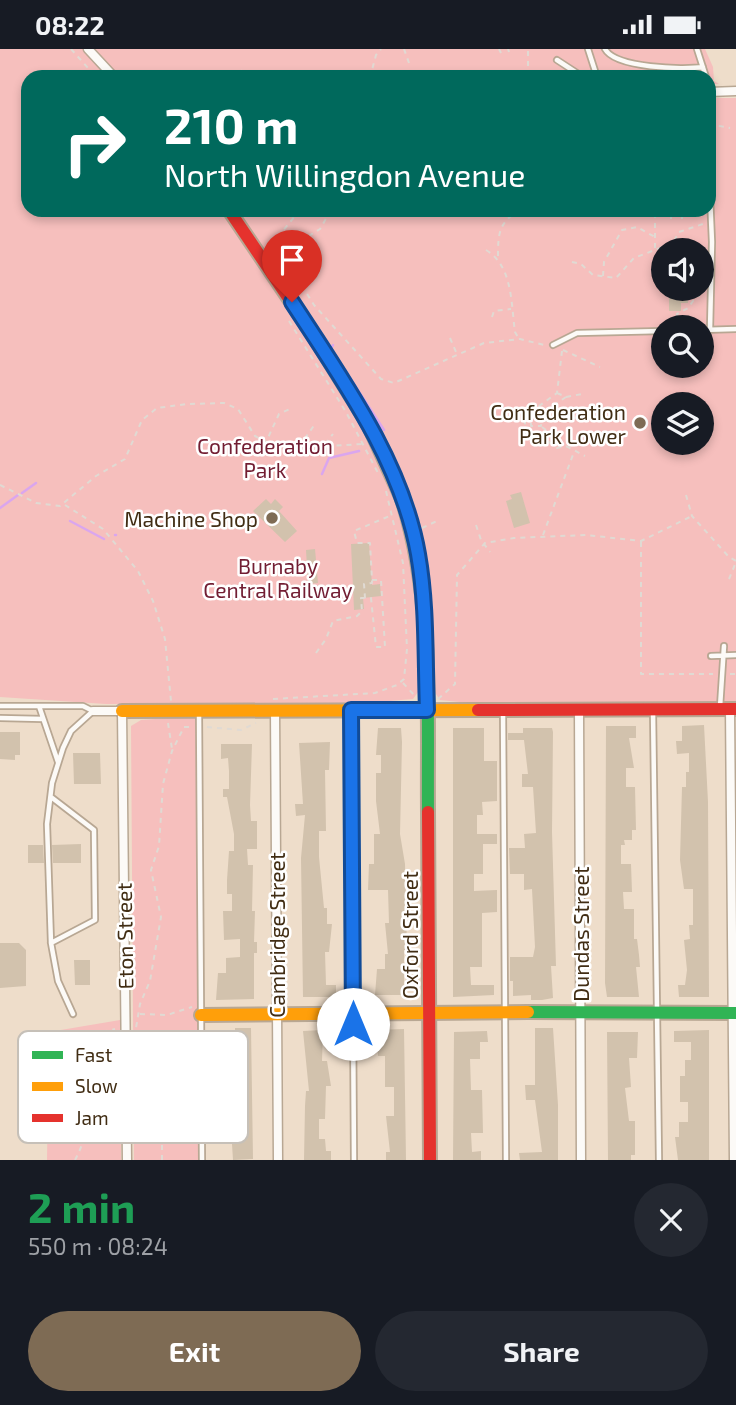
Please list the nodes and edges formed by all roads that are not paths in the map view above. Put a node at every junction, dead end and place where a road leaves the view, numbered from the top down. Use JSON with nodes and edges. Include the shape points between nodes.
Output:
{"nodes":[{"id":1,"x":88,"y":49,"type":"edge"},
{"id":2,"x":588,"y":49,"type":"edge"},
{"id":3,"x":605,"y":49,"type":"edge"},
{"id":4,"x":697,"y":49,"type":"edge"},
{"id":5,"x":557,"y":60,"type":"dead end"},
{"id":6,"x":703,"y":67,"type":"junction"},
{"id":7,"x":108,"y":70,"type":"edge"},
{"id":8,"x":572,"y":70,"type":"edge"},
{"id":9,"x":595,"y":70,"type":"edge"},
{"id":10,"x":704,"y":70,"type":"edge"},
{"id":11,"x":716,"y":92,"type":"edge"},
{"id":12,"x":736,"y":92,"type":"edge"},
{"id":13,"x":234,"y":217,"type":"edge"},
{"id":14,"x":711,"y":217,"type":"edge"},
{"id":15,"x":710,"y":315,"type":"edge"},
{"id":16,"x":736,"y":329,"type":"edge"},
{"id":17,"x":714,"y":330,"type":"edge"},
{"id":18,"x":651,"y":331,"type":"edge"},
{"id":19,"x":553,"y":345,"type":"road end"},
{"id":20,"x":724,"y":646,"type":"dead end"},
{"id":21,"x":736,"y":655,"type":"edge"},
{"id":22,"x":711,"y":656,"type":"dead end"},
{"id":23,"x":722,"y":656,"type":"junction"},
{"id":24,"x":0,"y":706,"type":"edge"},
{"id":25,"x":39,"y":706,"type":"junction"},
{"id":26,"x":269,"y":708,"type":"junction"},
{"id":27,"x":503,"y":709,"type":"junction"},
{"id":28,"x":579,"y":709,"type":"junction"},
{"id":29,"x":653,"y":709,"type":"junction"},
{"id":30,"x":729,"y":709,"type":"edge"},
{"id":31,"x":351,"y":710,"type":"junction"},
{"id":32,"x":427,"y":710,"type":"junction"},
{"id":33,"x":93,"y":711,"type":"junction"},
{"id":34,"x":122,"y":711,"type":"junction"},
{"id":35,"x":199,"y":711,"type":"junction"},
{"id":36,"x":0,"y":717,"type":"edge"},
{"id":37,"x":43,"y":719,"type":"junction"},
{"id":38,"x":58,"y":762,"type":"junction"},
{"id":39,"x":51,"y":797,"type":"junction"},
{"id":40,"x":51,"y":943,"type":"junction"},
{"id":41,"x":201,"y":1010,"type":"junction"},
{"id":42,"x":505,"y":1011,"type":"junction"},
{"id":43,"x":581,"y":1011,"type":"junction"},
{"id":44,"x":657,"y":1011,"type":"junction"},
{"id":45,"x":277,"y":1013,"type":"junction"},
{"id":46,"x":353,"y":1013,"type":"junction"},
{"id":47,"x":429,"y":1013,"type":"junction"},
{"id":48,"x":734,"y":1013,"type":"edge"},
{"id":49,"x":73,"y":1014,"type":"dead end"},
{"id":50,"x":126,"y":1031,"type":"edge"},
{"id":51,"x":201,"y":1031,"type":"edge"},
{"id":52,"x":278,"y":1160,"type":"edge"},
{"id":53,"x":354,"y":1160,"type":"edge"},
{"id":54,"x":430,"y":1160,"type":"edge"},
{"id":55,"x":506,"y":1160,"type":"edge"},
{"id":56,"x":581,"y":1160,"type":"edge"},
{"id":57,"x":659,"y":1160,"type":"edge"},
{"id":58,"x":734,"y":1160,"type":"edge"}],
"edges":[{"from":1,"to":7,"type":"street"},
{"from":2,"to":9,"type":"lane"},
{"from":3,"to":6,"type":"lane","via":[[614,57],[647,65]]},
{"from":4,"to":6,"type":"lane"},
{"from":5,"to":8,"type":"lane"},
{"from":6,"to":10,"type":"lane"},
{"from":11,"to":12,"type":"street"},
{"from":13,"to":32,"type":"street","name":"Oxford Street","via":[[349,393],[399,489],[420,568]]},
{"from":14,"to":15,"type":"lane"},
{"from":16,"to":17,"type":"lane"},
{"from":18,"to":19,"type":"lane","via":[[577,333]]},
{"from":20,"to":23,"type":"lane"},
{"from":21,"to":23,"type":"lane"},
{"from":22,"to":23,"type":"lane"},
{"from":23,"to":30,"type":"lane"},
{"from":24,"to":25,"type":"lane"},
{"from":25,"to":33,"type":"lane","via":[[83,706]]},
{"from":25,"to":37,"type":"lane"},
{"from":26,"to":31,"type":"street"},
{"from":26,"to":35,"type":"street"},
{"from":26,"to":45,"type":"street","name":"Cambridge Street"},
{"from":27,"to":28,"type":"street"},
{"from":27,"to":32,"type":"street"},
{"from":27,"to":42,"type":"lane"},
{"from":28,"to":29,"type":"street"},
{"from":28,"to":43,"type":"street","name":"Dundas Street"},
{"from":29,"to":30,"type":"street"},
{"from":29,"to":44,"type":"lane"},
{"from":30,"to":48,"type":"street"},
{"from":31,"to":32,"type":"street"},
{"from":31,"to":46,"type":"lane"},
{"from":32,"to":47,"type":"street","name":"Oxford Street"},
{"from":33,"to":34,"type":"street"},
{"from":33,"to":38,"type":"lane","via":[[71,731]]},
{"from":34,"to":35,"type":"street"},
{"from":34,"to":50,"type":"street","name":"Eton Street"},
{"from":35,"to":41,"type":"lane"},
{"from":36,"to":37,"type":"lane"},
{"from":37,"to":38,"type":"lane"},
{"from":38,"to":39,"type":"lane"},
{"from":39,"to":40,"type":"lane","via":[[47,824]]},
{"from":39,"to":40,"type":"lane","via":[[93,830],[95,920]]},
{"from":40,"to":49,"type":"lane","via":[[58,981]]},
{"from":41,"to":45,"type":"street"},
{"from":41,"to":51,"type":"lane"},
{"from":42,"to":43,"type":"street"},
{"from":42,"to":47,"type":"street"},
{"from":42,"to":55,"type":"lane"},
{"from":43,"to":44,"type":"street"},
{"from":43,"to":56,"type":"street","name":"Dundas Street"},
{"from":44,"to":48,"type":"street"},
{"from":44,"to":57,"type":"lane"},
{"from":45,"to":46,"type":"street"},
{"from":45,"to":52,"type":"street","name":"Cambridge Street"},
{"from":46,"to":47,"type":"street"},
{"from":46,"to":53,"type":"lane"},
{"from":47,"to":54,"type":"street","name":"Oxford Street"},
{"from":48,"to":58,"type":"street"}]}
